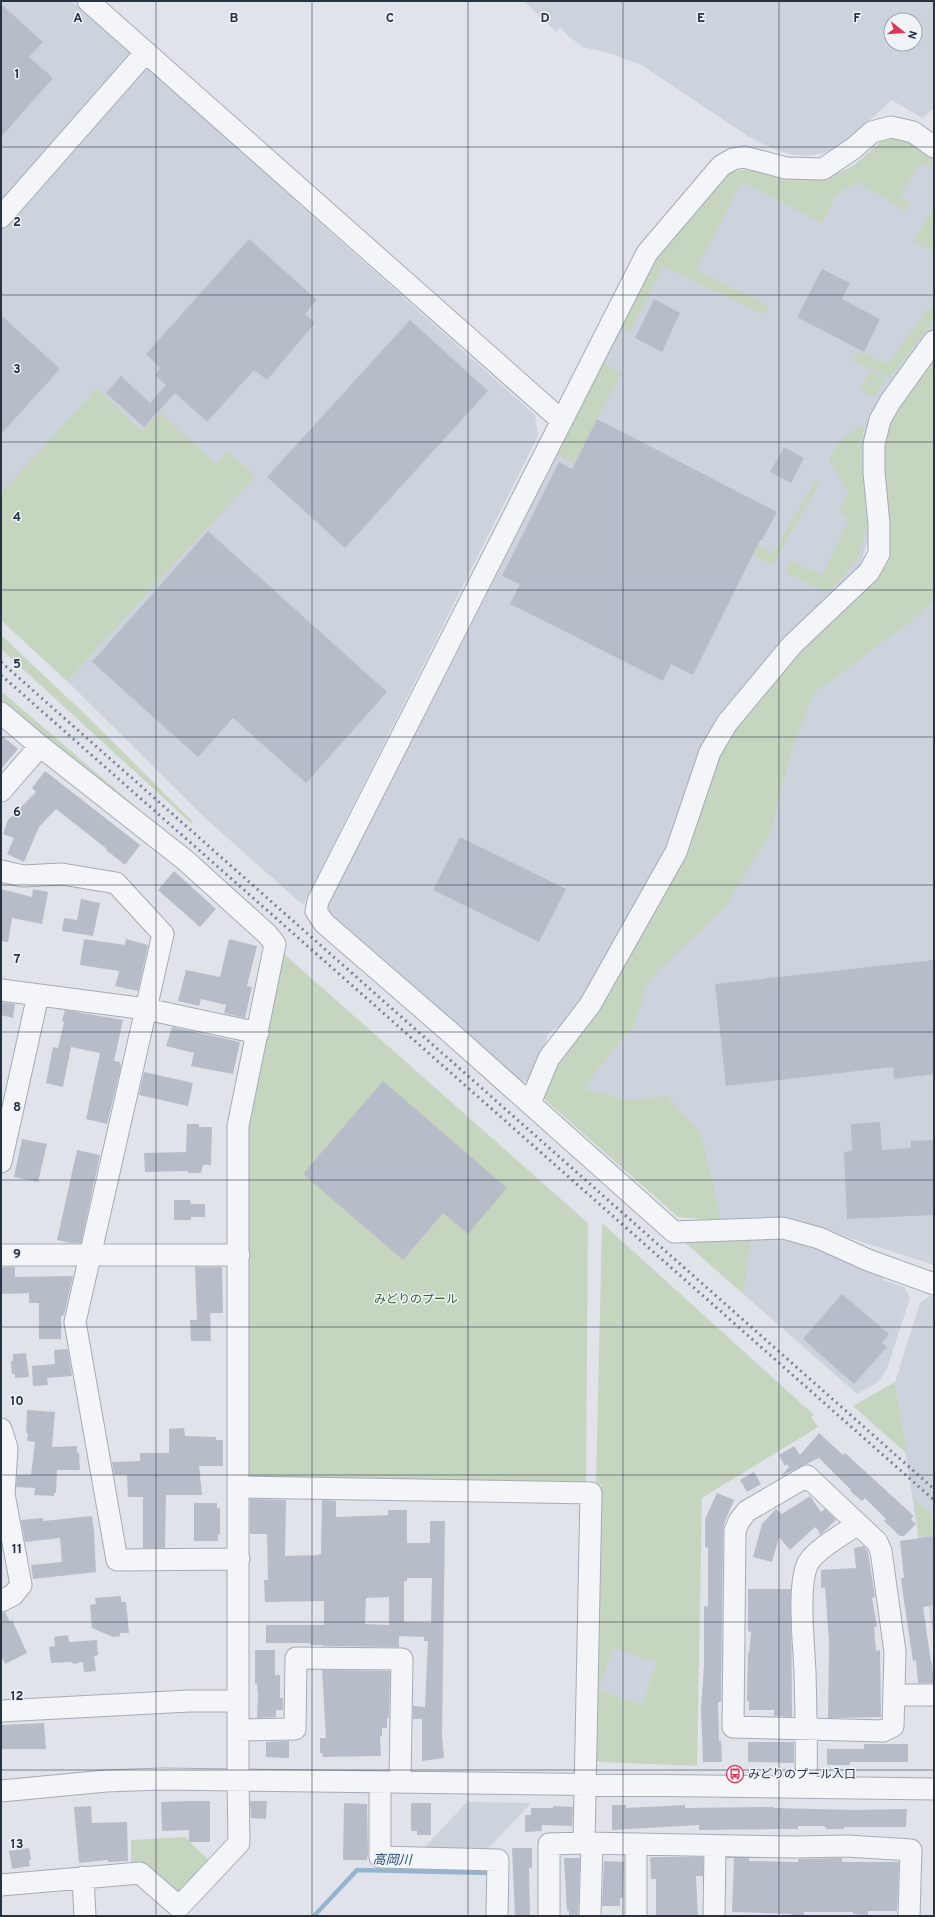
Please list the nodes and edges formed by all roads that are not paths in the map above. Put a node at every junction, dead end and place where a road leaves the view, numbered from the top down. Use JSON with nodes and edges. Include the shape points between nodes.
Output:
{"nodes":[{"id":1,"x":88,"y":1,"type":"edge"},
{"id":2,"x":146,"y":52,"type":"junction"},
{"id":3,"x":934,"y":147,"type":"edge"},
{"id":4,"x":1,"y":217,"type":"edge"},
{"id":5,"x":934,"y":341,"type":"edge"},
{"id":6,"x":561,"y":420,"type":"junction"},
{"id":7,"x":1,"y":713,"type":"edge"},
{"id":8,"x":40,"y":746,"type":"junction"},
{"id":9,"x":1,"y":791,"type":"edge"},
{"id":10,"x":1,"y":871,"type":"edge"},
{"id":11,"x":1,"y":990,"type":"edge"},
{"id":12,"x":38,"y":995,"type":"junction"},
{"id":13,"x":146,"y":1008,"type":"junction"},
{"id":14,"x":258,"y":1033,"type":"junction"},
{"id":15,"x":530,"y":1103,"type":"junction"},
{"id":16,"x":1,"y":1162,"type":"edge"},
{"id":17,"x":1,"y":1255,"type":"edge"},
{"id":18,"x":91,"y":1255,"type":"junction"},
{"id":19,"x":239,"y":1255,"type":"junction"},
{"id":20,"x":934,"y":1284,"type":"edge"},
{"id":21,"x":1,"y":1429,"type":"edge"},
{"id":22,"x":238,"y":1487,"type":"junction"},
{"id":23,"x":858,"y":1524,"type":"junction"},
{"id":24,"x":239,"y":1559,"type":"junction"},
{"id":25,"x":1,"y":1601,"type":"edge"},
{"id":26,"x":894,"y":1695,"type":"junction"},
{"id":27,"x":934,"y":1696,"type":"edge"},
{"id":28,"x":238,"y":1701,"type":"junction"},
{"id":29,"x":1,"y":1711,"type":"edge"},
{"id":30,"x":806,"y":1728,"type":"junction"},
{"id":31,"x":238,"y":1730,"type":"junction"},
{"id":32,"x":238,"y":1779,"type":"junction"},
{"id":33,"x":390,"y":1782,"type":"junction"},
{"id":34,"x":584,"y":1784,"type":"junction"},
{"id":35,"x":806,"y":1787,"type":"junction"},
{"id":36,"x":934,"y":1789,"type":"edge"},
{"id":37,"x":1,"y":1792,"type":"edge"},
{"id":38,"x":588,"y":1843,"type":"junction"},
{"id":39,"x":636,"y":1844,"type":"junction"},
{"id":40,"x":715,"y":1847,"type":"junction"},
{"id":41,"x":83,"y":1877,"type":"junction"},
{"id":42,"x":1,"y":1885,"type":"edge"},
{"id":43,"x":85,"y":1916,"type":"edge"},
{"id":44,"x":497,"y":1916,"type":"edge"},
{"id":45,"x":548,"y":1916,"type":"edge"},
{"id":46,"x":590,"y":1916,"type":"edge"},
{"id":47,"x":636,"y":1916,"type":"edge"},
{"id":48,"x":714,"y":1916,"type":"edge"},
{"id":49,"x":910,"y":1916,"type":"edge"}],
"edges":[{"from":1,"to":2,"type":"street"},
{"from":2,"to":4,"type":"street"},
{"from":2,"to":6,"type":"street"},
{"from":3,"to":6,"type":"street","via":[[913,132],[891,127],[872,132],[823,169],[786,168],[744,157],[732,159],[721,166],[648,253]]},
{"from":5,"to":15,"type":"street","via":[[880,420],[874,444],[879,554],[869,572],[792,645],[727,722],[710,752],[676,852],[590,1005],[549,1058]]},
{"from":6,"to":15,"type":"street","via":[[318,901],[316,911],[324,923]]},
{"from":7,"to":8,"type":"street"},
{"from":8,"to":9,"type":"street"},
{"from":8,"to":14,"type":"street","via":[[185,860],[275,944]]},
{"from":10,"to":13,"type":"street","via":[[23,876],[62,874],[116,883],[163,934]]},
{"from":11,"to":12,"type":"street"},
{"from":12,"to":13,"type":"street"},
{"from":12,"to":16,"type":"street"},
{"from":13,"to":14,"type":"street"},
{"from":13,"to":18,"type":"street"},
{"from":14,"to":19,"type":"street","via":[[238,1126]]},
{"from":15,"to":20,"type":"street","via":[[674,1232],[782,1228],[819,1238],[868,1260]]},
{"from":17,"to":18,"type":"street"},
{"from":18,"to":19,"type":"street"},
{"from":18,"to":24,"type":"street","via":[[75,1322],[117,1560]]},
{"from":19,"to":22,"type":"street"},
{"from":21,"to":25,"type":"street","via":[[7,1448],[4,1494],[20,1585],[13,1595]]},
{"from":22,"to":24,"type":"street"},
{"from":22,"to":34,"type":"street","via":[[592,1493]]},
{"from":23,"to":26,"type":"street","via":[[877,1542],[881,1551],[895,1652]]},
{"from":23,"to":30,"type":"street","via":[[817,1553],[804,1574]]},
{"from":23,"to":30,"type":"street","via":[[807,1476],[747,1511],[735,1531],[733,1726]]},
{"from":24,"to":28,"type":"street"},
{"from":26,"to":27,"type":"street"},
{"from":26,"to":30,"type":"street","via":[[893,1726],[882,1730]]},
{"from":28,"to":29,"type":"street","via":[[189,1701]]},
{"from":28,"to":31,"type":"street"},
{"from":30,"to":35,"type":"street"},
{"from":31,"to":32,"type":"street"},
{"from":31,"to":33,"type":"street","via":[[295,1729],[296,1658],[402,1659]]},
{"from":32,"to":33,"type":"street"},
{"from":32,"to":37,"type":"street","via":[[106,1781]]},
{"from":32,"to":41,"type":"street","via":[[239,1843],[179,1907],[140,1874]]},
{"from":33,"to":34,"type":"street"},
{"from":33,"to":44,"type":"street","via":[[380,1857],[498,1860]]},
{"from":34,"to":35,"type":"street"},
{"from":34,"to":38,"type":"street"},
{"from":35,"to":36,"type":"street"},
{"from":38,"to":39,"type":"street"},
{"from":38,"to":45,"type":"street","via":[[549,1844]]},
{"from":38,"to":46,"type":"street"},
{"from":39,"to":40,"type":"street"},
{"from":39,"to":47,"type":"street"},
{"from":40,"to":48,"type":"street"},
{"from":40,"to":49,"type":"street","via":[[847,1846],[911,1850]]},
{"from":41,"to":42,"type":"street"},
{"from":41,"to":43,"type":"street"}]}
